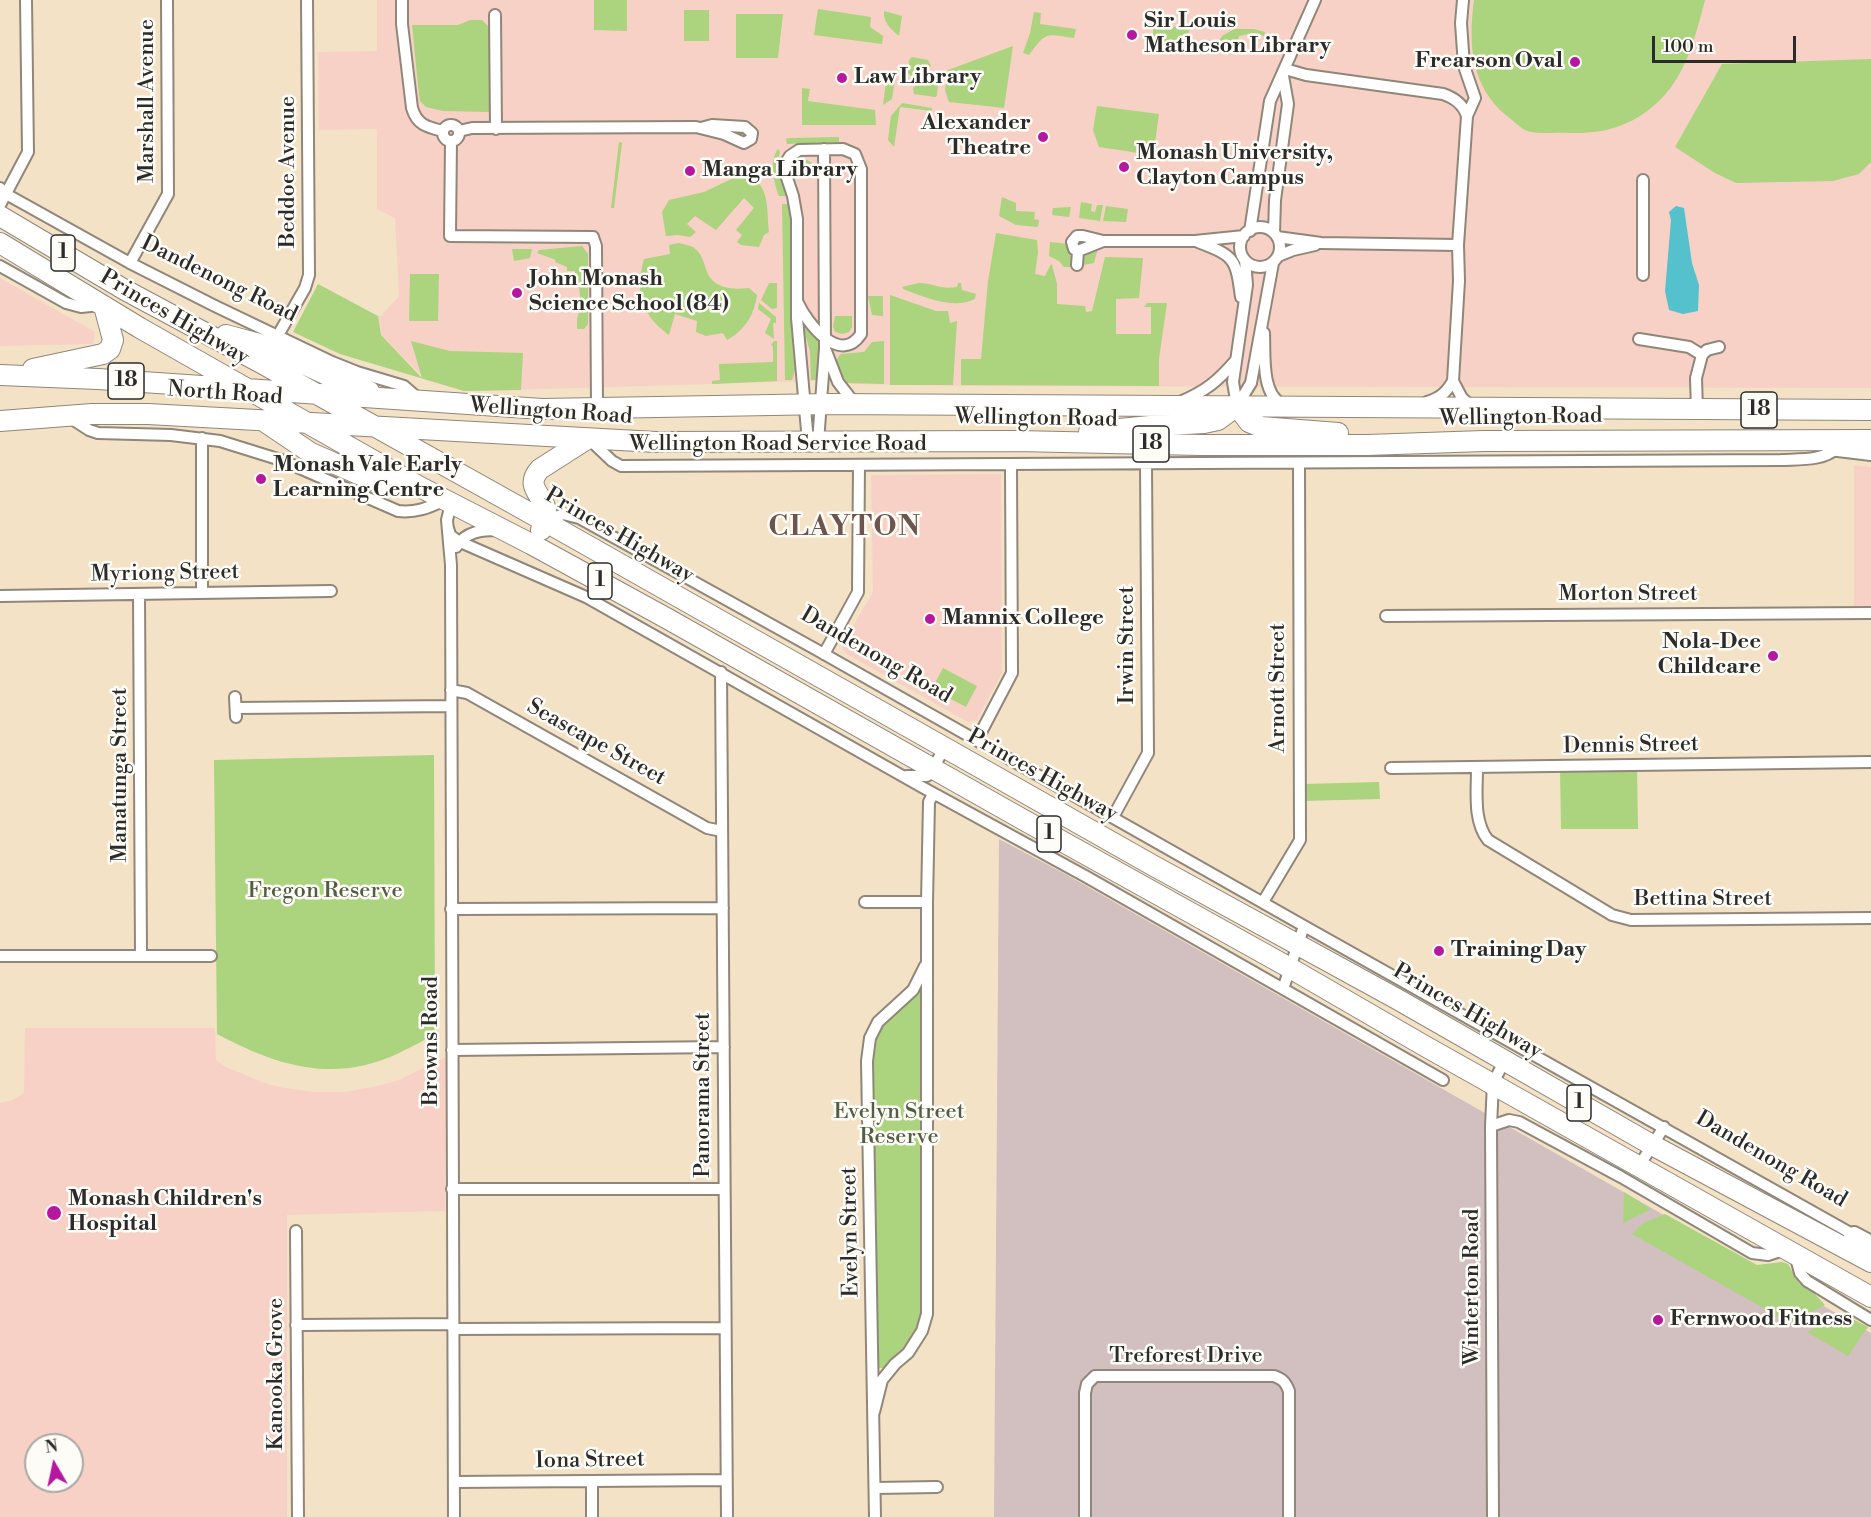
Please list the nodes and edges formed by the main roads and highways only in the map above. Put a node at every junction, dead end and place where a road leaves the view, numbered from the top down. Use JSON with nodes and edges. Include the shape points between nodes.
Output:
{"nodes":[{"id":1,"x":0,"y":216,"type":"edge"},
{"id":2,"x":0,"y":243,"type":"edge"},
{"id":3,"x":102,"y":305,"type":"junction"},
{"id":4,"x":192,"y":326,"type":"junction"},
{"id":5,"x":2,"y":375,"type":"edge"},
{"id":6,"x":248,"y":389,"type":"junction"},
{"id":7,"x":316,"y":394,"type":"junction"},
{"id":8,"x":397,"y":400,"type":"junction"},
{"id":9,"x":1237,"y":406,"type":"junction"},
{"id":10,"x":1866,"y":407,"type":"edge"},
{"id":11,"x":262,"y":421,"type":"junction"},
{"id":12,"x":0,"y":422,"type":"edge"},
{"id":13,"x":308,"y":423,"type":"junction"},
{"id":14,"x":373,"y":426,"type":"junction"},
{"id":15,"x":588,"y":439,"type":"junction"},
{"id":16,"x":1017,"y":441,"type":"junction"},
{"id":17,"x":1484,"y":441,"type":"junction"},
{"id":18,"x":1858,"y":445,"type":"edge"},
{"id":19,"x":420,"y":487,"type":"junction"},
{"id":20,"x":546,"y":522,"type":"junction"},
{"id":21,"x":531,"y":544,"type":"junction"},
{"id":22,"x":1850,"y":1241,"type":"junction"},
{"id":23,"x":1871,"y":1244,"type":"edge"},
{"id":24,"x":1871,"y":1262,"type":"edge"},
{"id":25,"x":1839,"y":1278,"type":"junction"},
{"id":26,"x":1871,"y":1287,"type":"edge"},
{"id":27,"x":1871,"y":1297,"type":"edge"}],
"edges":[{"from":1,"to":4,"type":"highway","name":"Princes Highway","number":"1"},
{"from":2,"to":3,"type":"highway","name":"Princes Highway","number":"1"},
{"from":3,"to":5,"type":"highway","via":[[113,340],[103,354]]},
{"from":3,"to":6,"type":"highway","name":"Princes Highway","number":"1"},
{"from":4,"to":7,"type":"highway","name":"Princes Highway","number":"1"},
{"from":4,"to":8,"type":"highway","via":[[263,345],[348,384]]},
{"from":5,"to":6,"type":"highway","name":"North Road","number":"18"},
{"from":6,"to":7,"type":"highway","name":"North Road","number":"18"},
{"from":6,"to":13,"type":"highway","name":"Princes Highway","number":"1"},
{"from":7,"to":8,"type":"highway","name":"Wellington Road","number":"18"},
{"from":7,"to":14,"type":"highway","name":"Princes Highway","number":"1"},
{"from":8,"to":9,"type":"highway","name":"Wellington Road","number":"18","via":[[509,408],[813,404]]},
{"from":9,"to":10,"type":"highway","name":"Wellington Road","number":"18","via":[[1820,410]]},
{"from":9,"to":16,"type":"highway","via":[[1218,420],[1204,423]]},
{"from":9,"to":17,"type":"highway","via":[[1249,422],[1272,429]]},
{"from":10,"to":18,"type":"highway"},
{"from":11,"to":12,"type":"highway","name":"North Road","number":"18","via":[[148,414]]},
{"from":11,"to":13,"type":"highway","name":"North Road","number":"18"},
{"from":11,"to":19,"type":"highway","via":[[311,453],[363,476],[385,484]]},
{"from":13,"to":14,"type":"highway","name":"Wellington Road","number":"18"},
{"from":13,"to":19,"type":"highway","name":"Princes Highway","number":"1"},
{"from":14,"to":15,"type":"highway","name":"Wellington Road","number":"18"},
{"from":14,"to":20,"type":"highway","name":"Princes Highway","number":"1"},
{"from":15,"to":16,"type":"highway","name":"Wellington Road","number":"18"},
{"from":15,"to":20,"type":"highway","via":[[540,469],[534,477],[534,486],[546,506]]},
{"from":16,"to":17,"type":"highway","name":"Wellington Road","number":"18","via":[[1200,445]]},
{"from":17,"to":18,"type":"highway","name":"Wellington Road","number":"18","via":[[1775,440]]},
{"from":19,"to":21,"type":"highway","name":"Princes Highway","number":"1"},
{"from":20,"to":21,"type":"highway"},
{"from":20,"to":22,"type":"highway","name":"Princes Highway","number":"1","via":[[1653,1145]]},
{"from":21,"to":25,"type":"highway","name":"Princes Highway","number":"1"},
{"from":22,"to":23,"type":"main road"},
{"from":22,"to":24,"type":"highway","name":"Princes Highway","number":"1"},
{"from":25,"to":26,"type":"main road"},
{"from":25,"to":27,"type":"highway","name":"Princes Highway","number":"1"}]}
